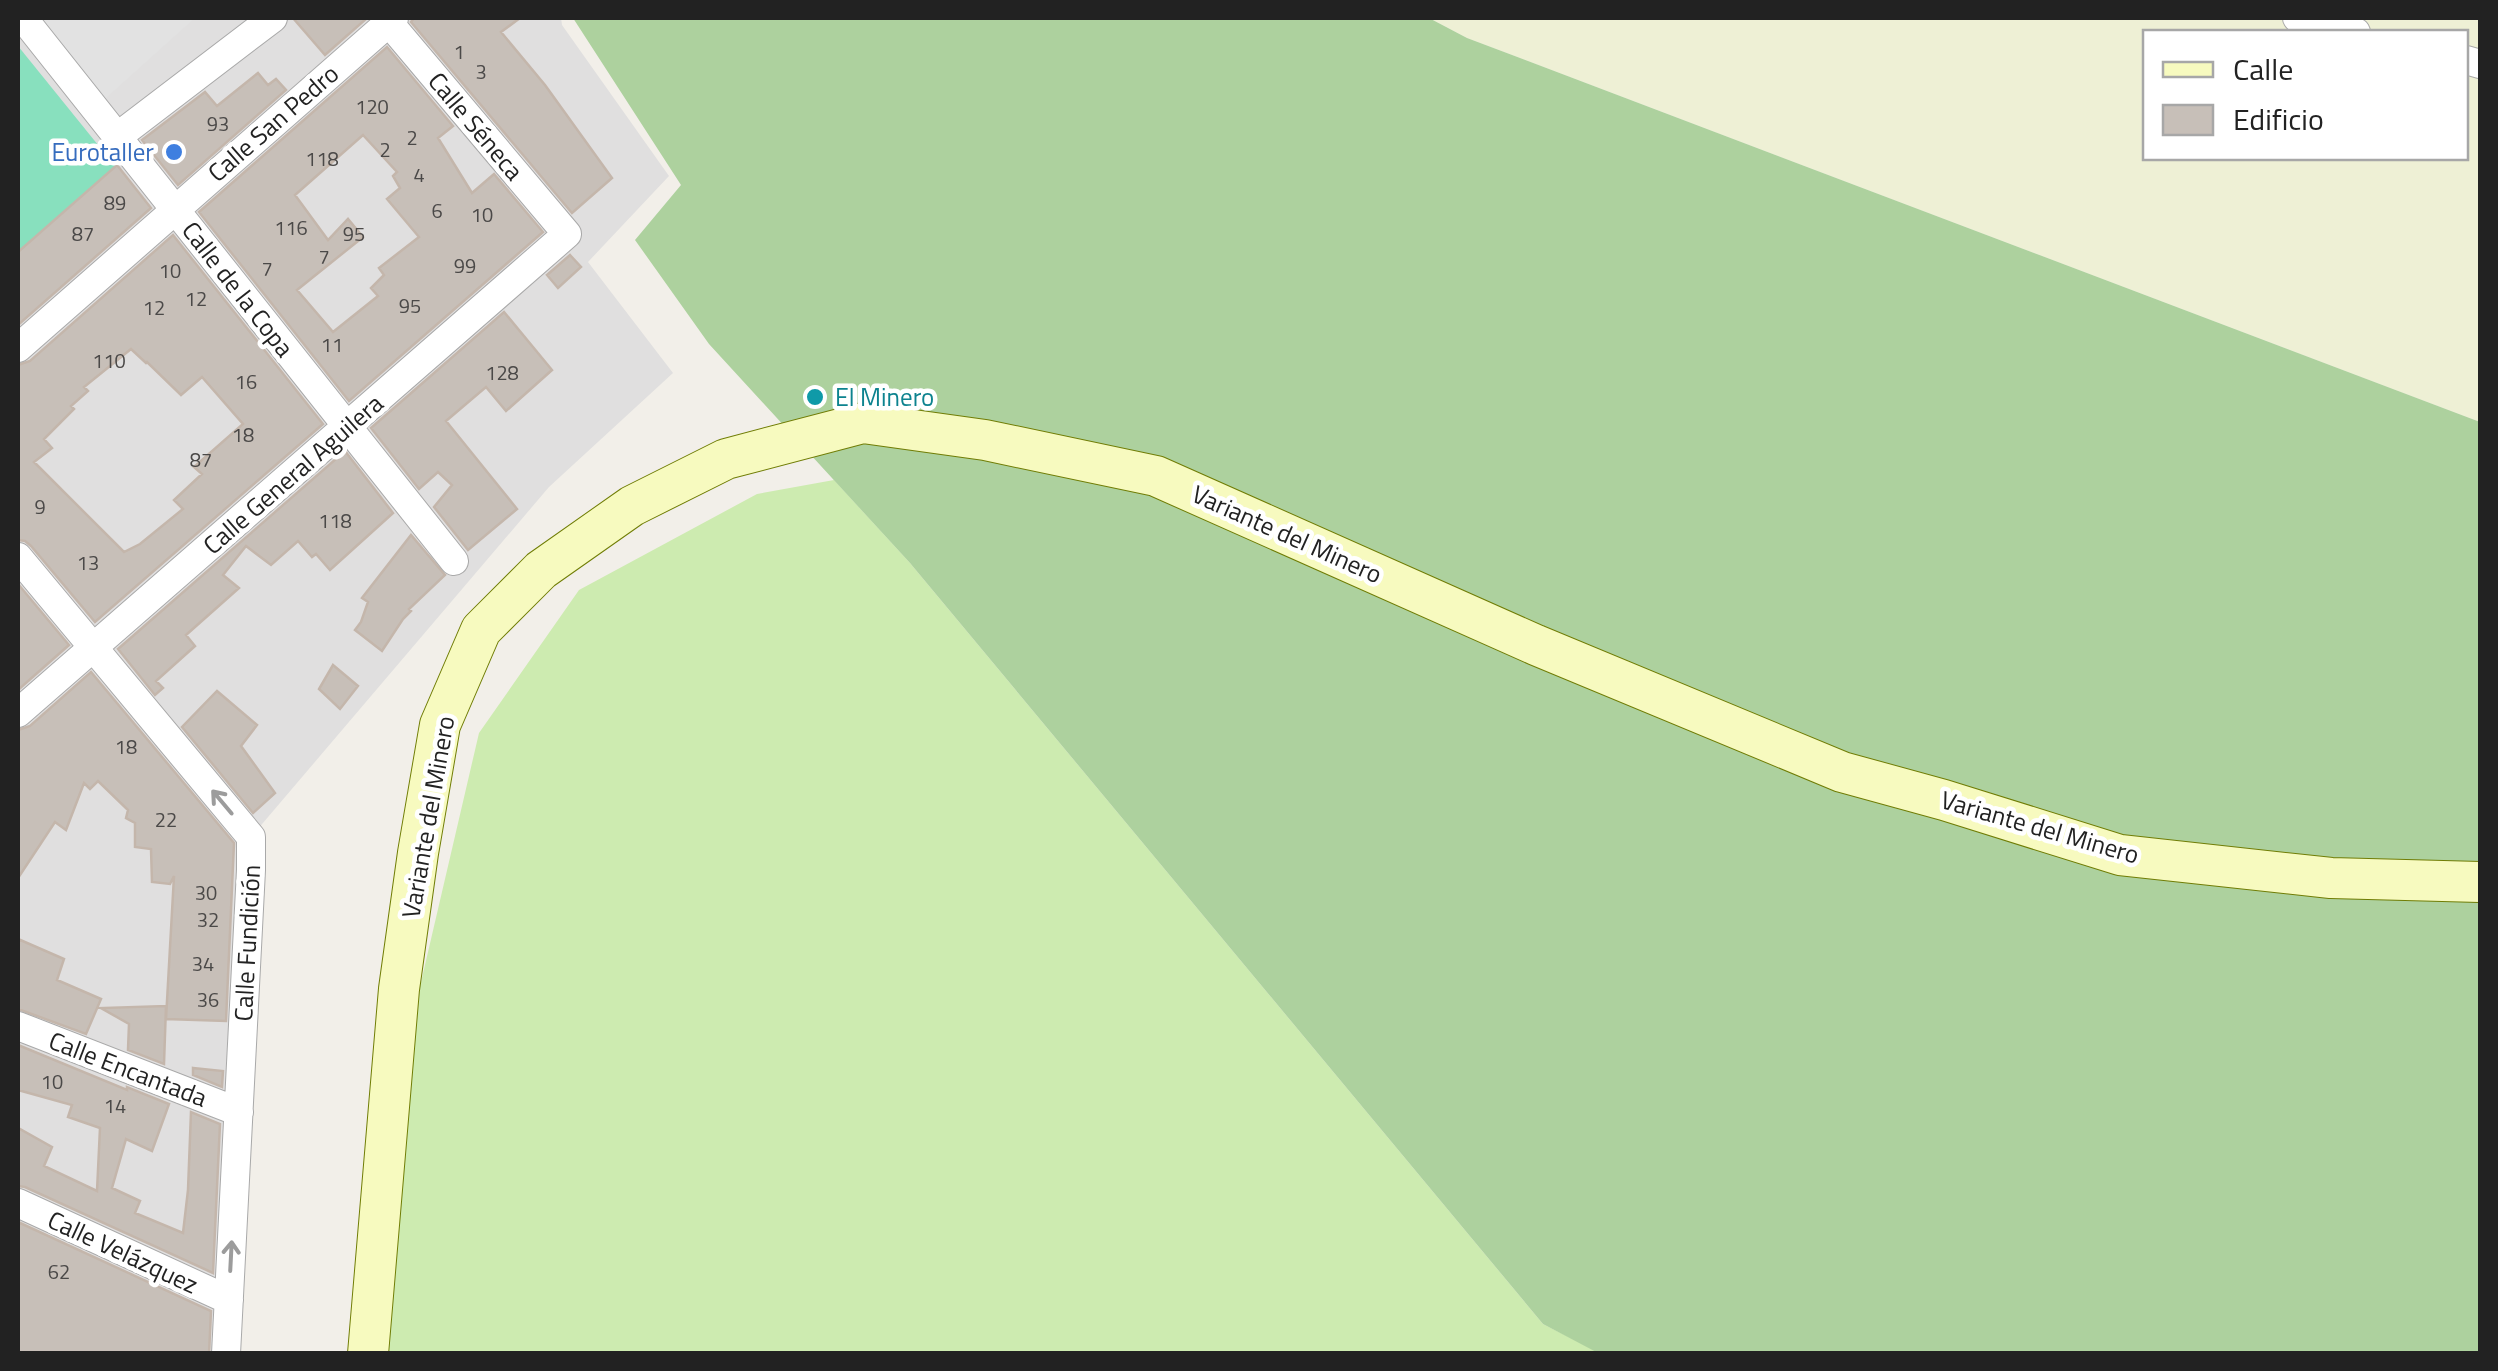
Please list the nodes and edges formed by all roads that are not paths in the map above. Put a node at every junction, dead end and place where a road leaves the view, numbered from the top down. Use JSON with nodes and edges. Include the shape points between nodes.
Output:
{"nodes":[{"id":1,"x":23,"y":18,"type":"edge"},
{"id":2,"x":273,"y":18,"type":"edge"},
{"id":3,"x":2297,"y":18,"type":"edge"},
{"id":4,"x":389,"y":19,"type":"edge"},
{"id":5,"x":2348,"y":30,"type":"edge"},
{"id":6,"x":118,"y":137,"type":"junction"},
{"id":7,"x":174,"y":208,"type":"junction"},
{"id":8,"x":568,"y":234,"type":"joint"},
{"id":9,"x":18,"y":348,"type":"edge"},
{"id":10,"x":348,"y":427,"type":"junction"},
{"id":11,"x":18,"y":557,"type":"edge"},
{"id":12,"x":454,"y":561,"type":"dead end"},
{"id":13,"x":92,"y":647,"type":"junction"},
{"id":14,"x":18,"y":713,"type":"edge"},
{"id":15,"x":2480,"y":882,"type":"edge"},
{"id":16,"x":18,"y":1026,"type":"edge"},
{"id":17,"x":239,"y":1112,"type":"junction"},
{"id":18,"x":18,"y":1203,"type":"edge"},
{"id":19,"x":229,"y":1300,"type":"junction"},
{"id":20,"x":226,"y":1354,"type":"edge"},
{"id":21,"x":368,"y":1354,"type":"edge"}],
"edges":[{"from":1,"to":6,"type":"street","name":"Calle de la Copa"},
{"from":2,"to":6,"type":"street"},
{"from":3,"to":5,"type":"street"},
{"from":4,"to":7,"type":"street","name":"Calle San Pedro"},
{"from":4,"to":8,"type":"street","name":"Calle Séneca"},
{"from":6,"to":7,"type":"street","name":"Calle de la Copa"},
{"from":7,"to":9,"type":"street","name":"Calle San Pedro"},
{"from":7,"to":10,"type":"street","name":"Calle de la Copa"},
{"from":8,"to":10,"type":"street","name":"Calle General Aguilera"},
{"from":10,"to":12,"type":"street","name":"Calle de la Copa"},
{"from":10,"to":13,"type":"street","name":"Calle General Aguilera"},
{"from":11,"to":13,"type":"street","name":"Calle Fundición"},
{"from":13,"to":14,"type":"street","name":"Calle General Aguilera"},
{"from":17,"to":13,"type":"street","name":"Calle Fundición","one_way":true,"via":[[250,836]]},
{"from":15,"to":21,"type":"street","name":"Variante del Minero","via":[[2331,878],[2120,855],[1842,772],[1156,476],[863,422],[726,458],[632,506],[540,570],[480,630],[440,724],[418,853],[399,990]]},
{"from":16,"to":17,"type":"street","name":"Calle Encantada"},
{"from":19,"to":17,"type":"street","name":"Calle Fundición","one_way":true},
{"from":18,"to":19,"type":"street","name":"Calle Velázquez"},
{"from":19,"to":20,"type":"street","name":"Calle Fundición"}]}
